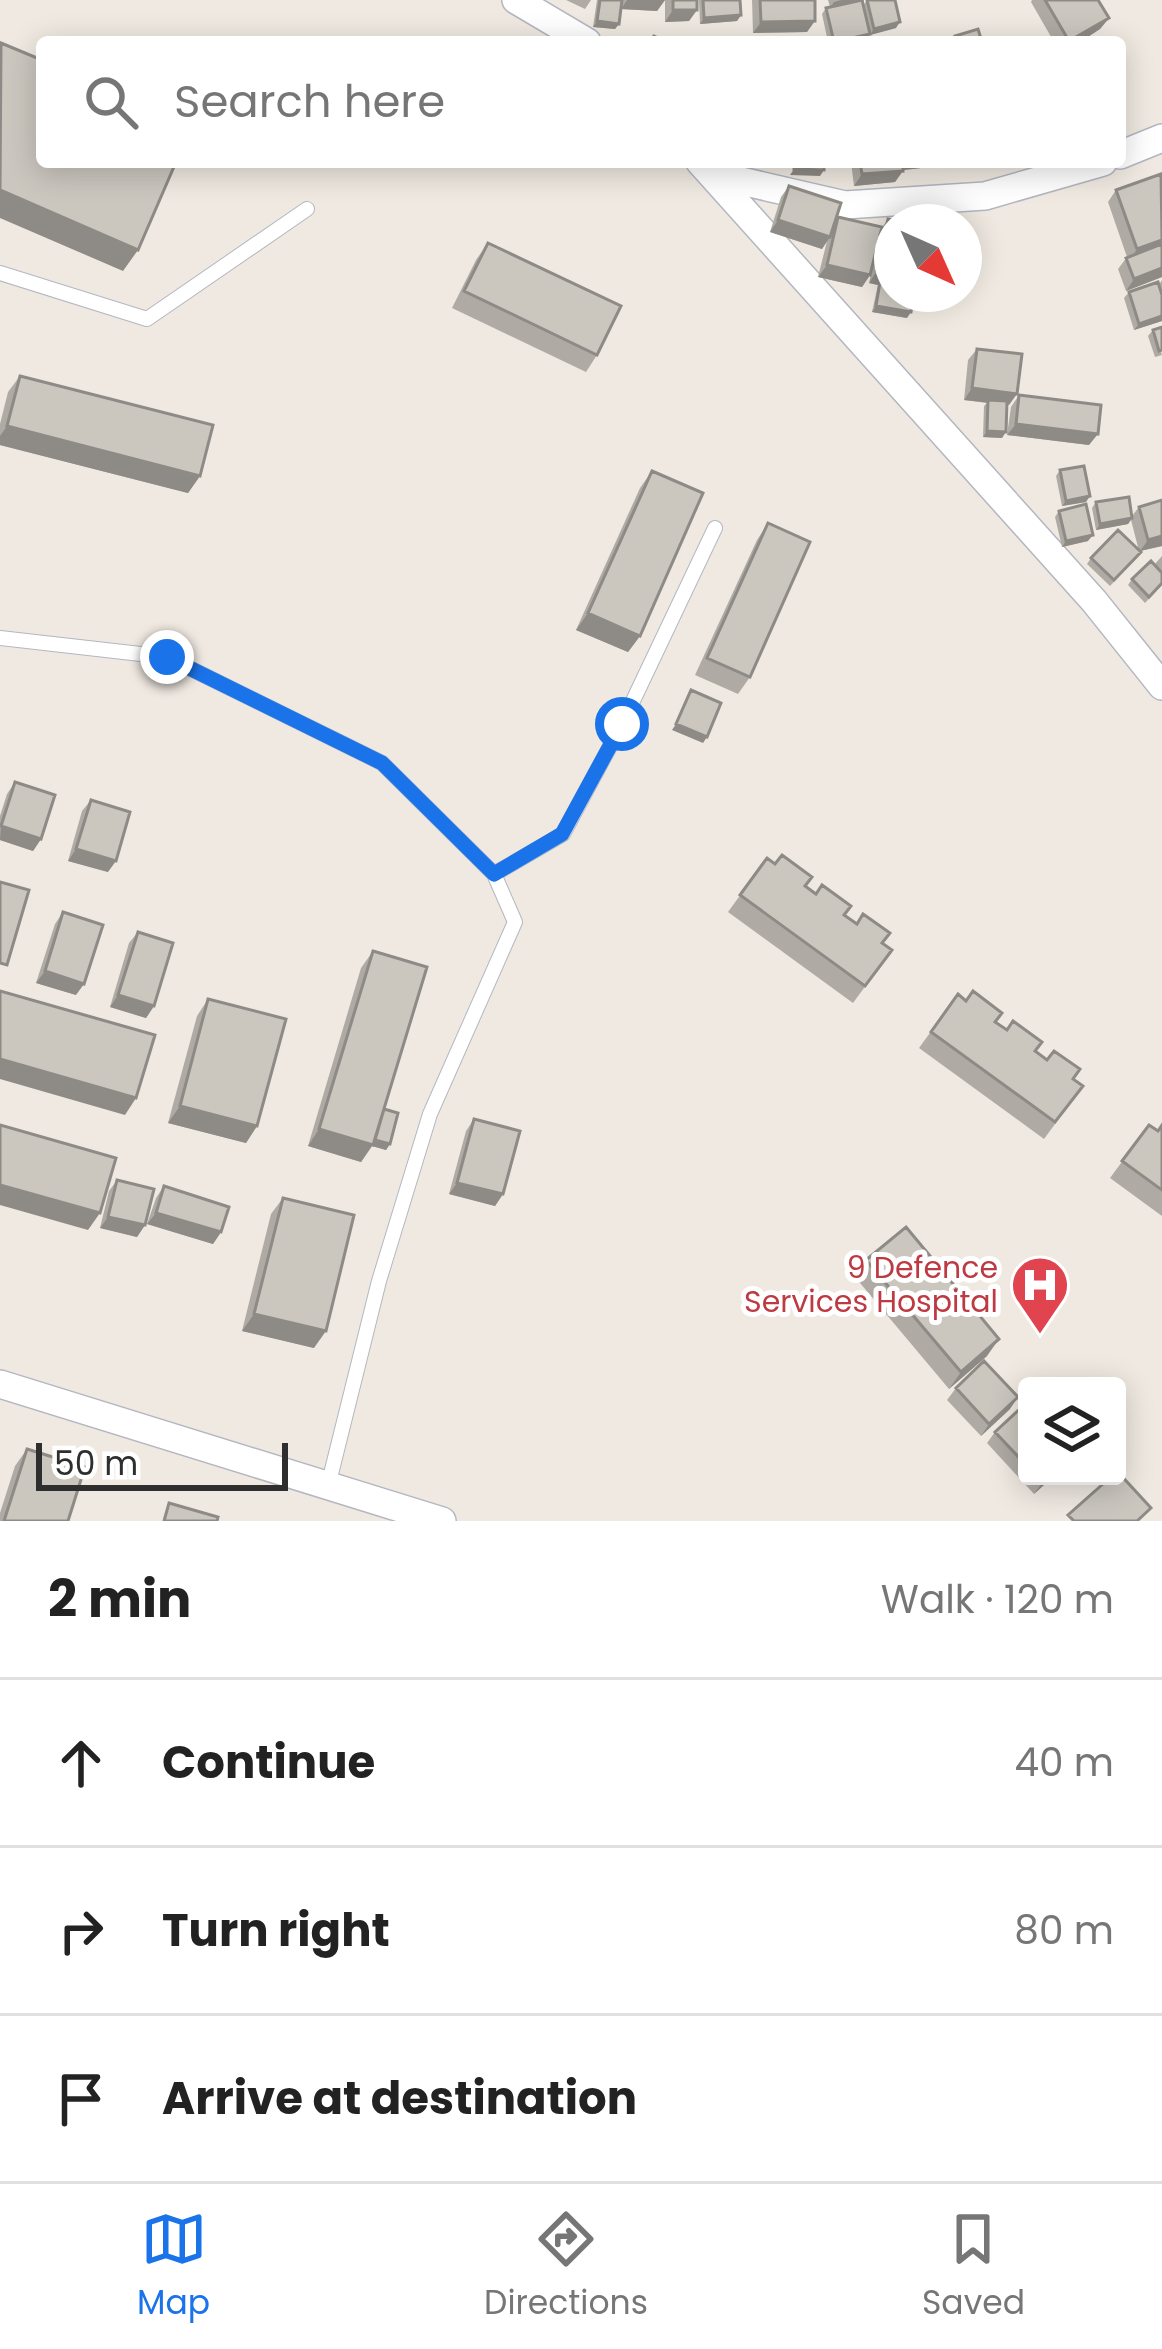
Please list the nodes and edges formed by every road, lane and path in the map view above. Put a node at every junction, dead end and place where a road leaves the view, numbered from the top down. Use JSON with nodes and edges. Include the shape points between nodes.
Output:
{"nodes":[{"id":1,"x":516,"y":0,"type":"edge"},
{"id":2,"x":577,"y":36,"type":"edge"},
{"id":3,"x":1162,"y":138,"type":"edge"},
{"id":4,"x":1126,"y":153,"type":"edge"},
{"id":5,"x":705,"y":168,"type":"edge"},
{"id":6,"x":1081,"y":168,"type":"edge"},
{"id":7,"x":307,"y":209,"type":"dead end"},
{"id":8,"x":0,"y":273,"type":"edge"},
{"id":9,"x":715,"y":528,"type":"dead end"},
{"id":10,"x":0,"y":638,"type":"edge"},
{"id":11,"x":1162,"y":686,"type":"edge"},
{"id":12,"x":494,"y":874,"type":"junction"},
{"id":13,"x":0,"y":1384,"type":"edge"},
{"id":14,"x":328,"y":1486,"type":"junction"},
{"id":15,"x":442,"y":1521,"type":"edge"}],
"edges":[{"from":1,"to":2,"type":"street"},
{"from":3,"to":4,"type":"street"},
{"from":5,"to":6,"type":"street","via":[[845,205],[985,196]]},
{"from":5,"to":11,"type":"street"},
{"from":7,"to":8,"type":"lane","via":[[147,319]]},
{"from":9,"to":12,"type":"lane","via":[[562,834]]},
{"from":10,"to":12,"type":"lane","via":[[167,657],[382,763]]},
{"from":12,"to":14,"type":"lane","via":[[514,922],[430,1114]]},
{"from":13,"to":14,"type":"street"},
{"from":14,"to":15,"type":"street"}]}
